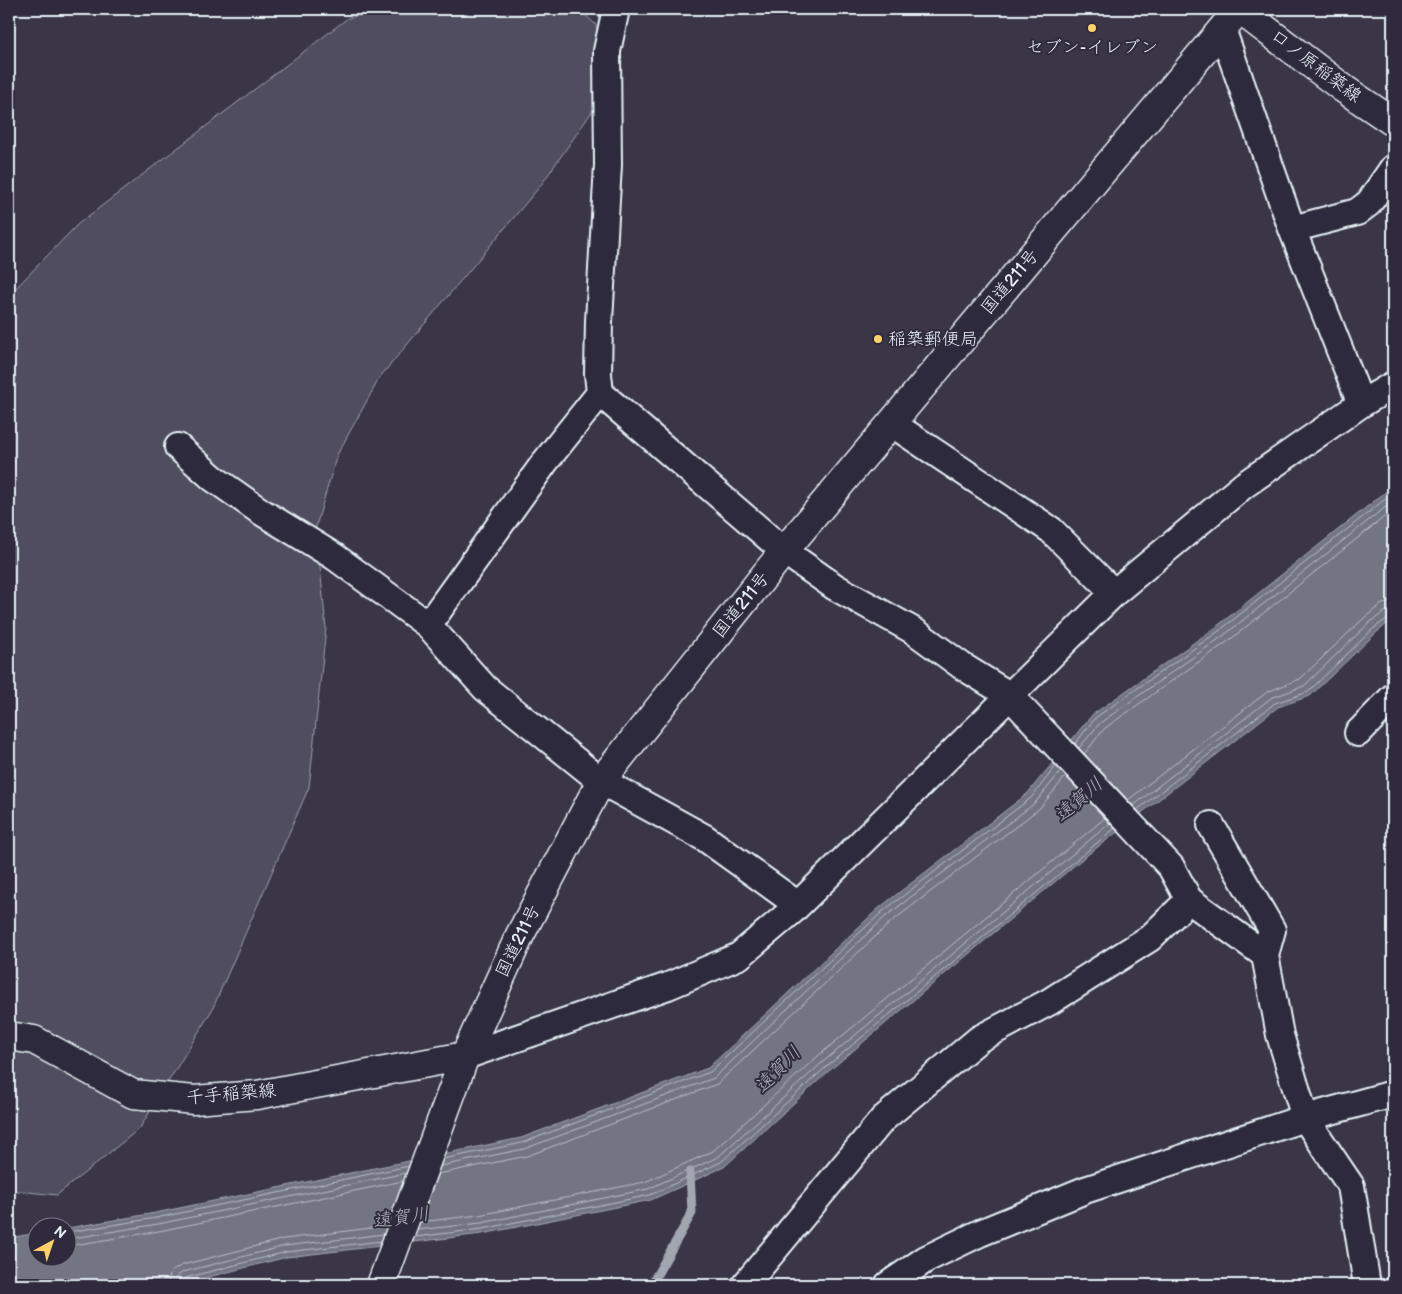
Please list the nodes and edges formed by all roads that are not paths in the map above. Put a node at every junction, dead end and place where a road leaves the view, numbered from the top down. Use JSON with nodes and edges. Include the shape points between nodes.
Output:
{"nodes":[{"id":1,"x":616,"y":9,"type":"edge"},
{"id":2,"x":1233,"y":15,"type":"edge"},
{"id":3,"x":1393,"y":122,"type":"edge"},
{"id":4,"x":1393,"y":168,"type":"edge"},
{"id":5,"x":1292,"y":229,"type":"junction"},
{"id":6,"x":1393,"y":385,"type":"edge"},
{"id":7,"x":600,"y":393,"type":"junction"},
{"id":8,"x":1361,"y":404,"type":"junction"},
{"id":9,"x":892,"y":423,"type":"junction"},
{"id":10,"x":178,"y":447,"type":"dead end"},
{"id":11,"x":784,"y":551,"type":"junction"},
{"id":12,"x":1114,"y":593,"type":"junction"},
{"id":13,"x":428,"y":625,"type":"junction"},
{"id":14,"x":1393,"y":697,"type":"edge"},
{"id":15,"x":1016,"y":701,"type":"junction"},
{"id":16,"x":1358,"y":733,"type":"dead end"},
{"id":17,"x":602,"y":781,"type":"junction"},
{"id":18,"x":1211,"y":825,"type":"dead end"},
{"id":19,"x":1188,"y":900,"type":"junction"},
{"id":20,"x":798,"y":905,"type":"junction"},
{"id":21,"x":1264,"y":955,"type":"junction"},
{"id":22,"x":9,"y":1036,"type":"edge"},
{"id":23,"x":464,"y":1056,"type":"junction"},
{"id":24,"x":1393,"y":1094,"type":"edge"},
{"id":25,"x":1305,"y":1118,"type":"junction"},
{"id":26,"x":381,"y":1285,"type":"edge"},
{"id":27,"x":745,"y":1285,"type":"edge"},
{"id":28,"x":888,"y":1285,"type":"edge"},
{"id":29,"x":1368,"y":1285,"type":"edge"}],
"edges":[{"from":1,"to":7,"type":"street","via":[[606,52],[608,165],[599,321]]},
{"from":2,"to":3,"type":"main road","name":"口ノ原稲築線"},
{"from":2,"to":5,"type":"street"},
{"from":2,"to":9,"type":"main road","name":"国道211号"},
{"from":4,"to":5,"type":"street","via":[[1369,203],[1356,212]]},
{"from":5,"to":8,"type":"street"},
{"from":6,"to":8,"type":"street"},
{"from":7,"to":11,"type":"street"},
{"from":7,"to":13,"type":"street","via":[[545,462]]},
{"from":8,"to":12,"type":"street","via":[[1244,485]]},
{"from":9,"to":11,"type":"main road","name":"国道211号"},
{"from":9,"to":12,"type":"street","via":[[1051,530]]},
{"from":10,"to":13,"type":"street","via":[[213,478],[335,558]]},
{"from":11,"to":15,"type":"street","via":[[835,587],[914,631]]},
{"from":11,"to":17,"type":"main road","name":"国道211号"},
{"from":12,"to":15,"type":"street"},
{"from":13,"to":17,"type":"street","via":[[485,688]]},
{"from":14,"to":16,"type":"street"},
{"from":15,"to":19,"type":"street","via":[[1171,867]]},
{"from":15,"to":20,"type":"street"},
{"from":17,"to":20,"type":"street","via":[[705,838]]},
{"from":17,"to":23,"type":"main road","name":"国道211号","via":[[520,935]]},
{"from":18,"to":21,"type":"street","via":[[1272,930]]},
{"from":19,"to":21,"type":"street"},
{"from":19,"to":27,"type":"street","via":[[1150,938],[1049,1002],[979,1039],[884,1120]]},
{"from":20,"to":23,"type":"street","via":[[739,956],[668,986]]},
{"from":21,"to":25,"type":"street","via":[[1280,1035]]},
{"from":22,"to":23,"type":"main road","name":"千手稲築線","via":[[34,1040],[133,1094],[194,1100],[258,1095]]},
{"from":23,"to":26,"type":"main road","name":"国道211号"},
{"from":24,"to":25,"type":"street"},
{"from":25,"to":28,"type":"street","via":[[1077,1194],[980,1233],[926,1259]]},
{"from":25,"to":29,"type":"street","via":[[1351,1186]]}]}
